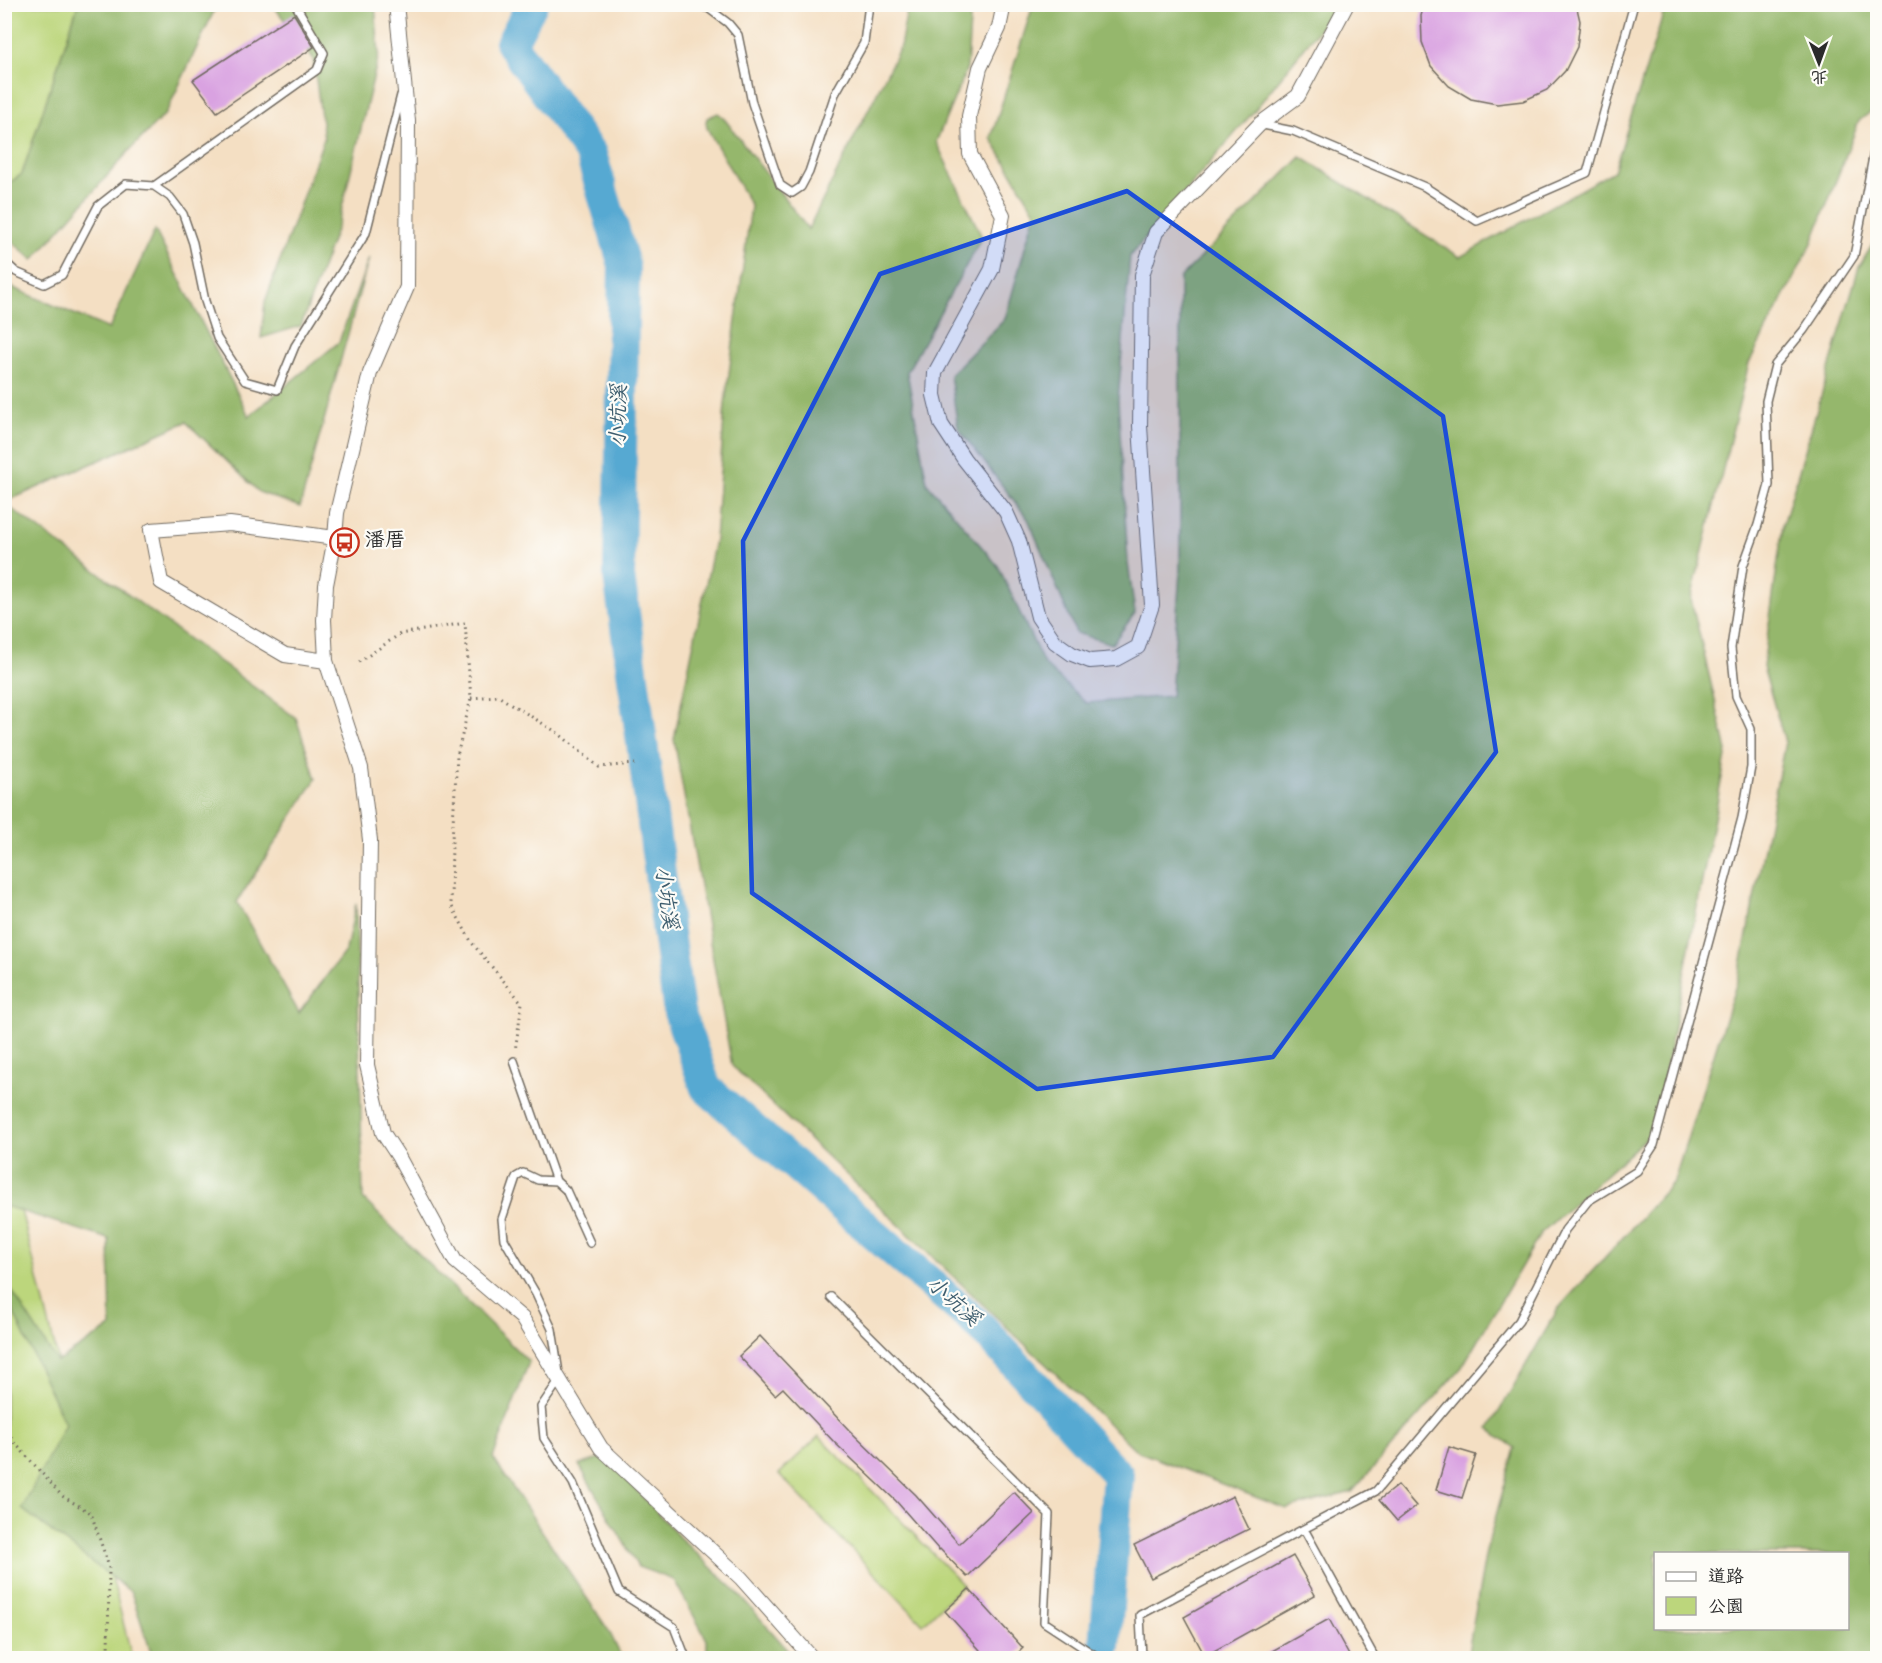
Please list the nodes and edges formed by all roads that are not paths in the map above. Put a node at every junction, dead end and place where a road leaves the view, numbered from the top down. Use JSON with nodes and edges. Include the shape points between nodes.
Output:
{"nodes":[{"id":1,"x":295,"y":4,"type":"edge"},
{"id":2,"x":396,"y":4,"type":"edge"},
{"id":3,"x":689,"y":4,"type":"edge"},
{"id":4,"x":870,"y":4,"type":"edge"},
{"id":5,"x":1004,"y":4,"type":"edge"},
{"id":6,"x":1347,"y":4,"type":"edge"},
{"id":7,"x":1634,"y":4,"type":"edge"},
{"id":8,"x":404,"y":83,"type":"junction"},
{"id":9,"x":1260,"y":124,"type":"junction"},
{"id":10,"x":1878,"y":147,"type":"edge"},
{"id":11,"x":154,"y":186,"type":"junction"},
{"id":12,"x":4,"y":261,"type":"edge"},
{"id":13,"x":335,"y":538,"type":"junction"},
{"id":14,"x":326,"y":660,"type":"junction"},
{"id":15,"x":514,"y":1061,"type":"road end"},
{"id":16,"x":556,"y":1181,"type":"junction"},
{"id":17,"x":590,"y":1243,"type":"dead end"},
{"id":18,"x":831,"y":1297,"type":"dead end"},
{"id":19,"x":560,"y":1379,"type":"junction"},
{"id":20,"x":1304,"y":1529,"type":"junction"},
{"id":21,"x":686,"y":1659,"type":"edge"},
{"id":22,"x":812,"y":1659,"type":"edge"},
{"id":23,"x":1099,"y":1659,"type":"edge"},
{"id":24,"x":1142,"y":1659,"type":"edge"},
{"id":25,"x":1375,"y":1659,"type":"edge"}],
"edges":[{"from":1,"to":11,"type":"lane","via":[[324,53],[317,70]]},
{"from":2,"to":8,"type":"street"},
{"from":3,"to":4,"type":"lane","via":[[708,8],[738,35],[752,103],[780,185],[792,193],[801,187],[809,172],[835,94],[864,43]]},
{"from":5,"to":9,"type":"street","via":[[999,27],[980,68],[969,116],[970,154],[1003,215],[992,269],[935,373],[934,395],[940,424],[1006,512],[1019,540],[1038,617],[1055,642],[1090,661],[1116,660],[1138,647],[1152,606],[1140,426],[1142,275],[1156,232]]},
{"from":6,"to":9,"type":"street","via":[[1298,96]]},
{"from":7,"to":9,"type":"lane","via":[[1587,172],[1477,221],[1425,187],[1293,131]]},
{"from":8,"to":11,"type":"lane","via":[[366,233],[295,346],[277,390],[245,381],[217,338],[183,214],[170,197]]},
{"from":8,"to":13,"type":"street","via":[[408,121],[407,287],[370,373]]},
{"from":10,"to":20,"type":"lane","via":[[1854,256],[1775,365],[1766,401],[1769,484],[1743,566],[1731,648],[1736,696],[1751,729],[1751,767],[1742,818],[1654,1145],[1637,1171],[1588,1201],[1565,1230],[1519,1321],[1376,1491]]},
{"from":11,"to":12,"type":"lane","via":[[126,184],[98,206],[62,275],[44,284],[16,272]]},
{"from":13,"to":14,"type":"street","via":[[326,585]]},
{"from":13,"to":14,"type":"street","via":[[230,524],[151,530],[161,582],[285,655]]},
{"from":14,"to":19,"type":"street","via":[[361,768],[369,830],[366,1065],[383,1133],[455,1261],[522,1317]]},
{"from":15,"to":16,"type":"lane"},
{"from":16,"to":17,"type":"lane","via":[[566,1190]]},
{"from":16,"to":19,"type":"lane","via":[[538,1180],[523,1173],[516,1177],[502,1219],[504,1239],[552,1329]]},
{"from":18,"to":23,"type":"lane","via":[[1049,1514],[1044,1622]]},
{"from":19,"to":21,"type":"lane","via":[[541,1407],[544,1438],[573,1483],[619,1592],[674,1627]]},
{"from":19,"to":22,"type":"street","via":[[601,1448],[741,1578]]},
{"from":20,"to":24,"type":"lane","via":[[1140,1615]]},
{"from":20,"to":25,"type":"lane"}]}
